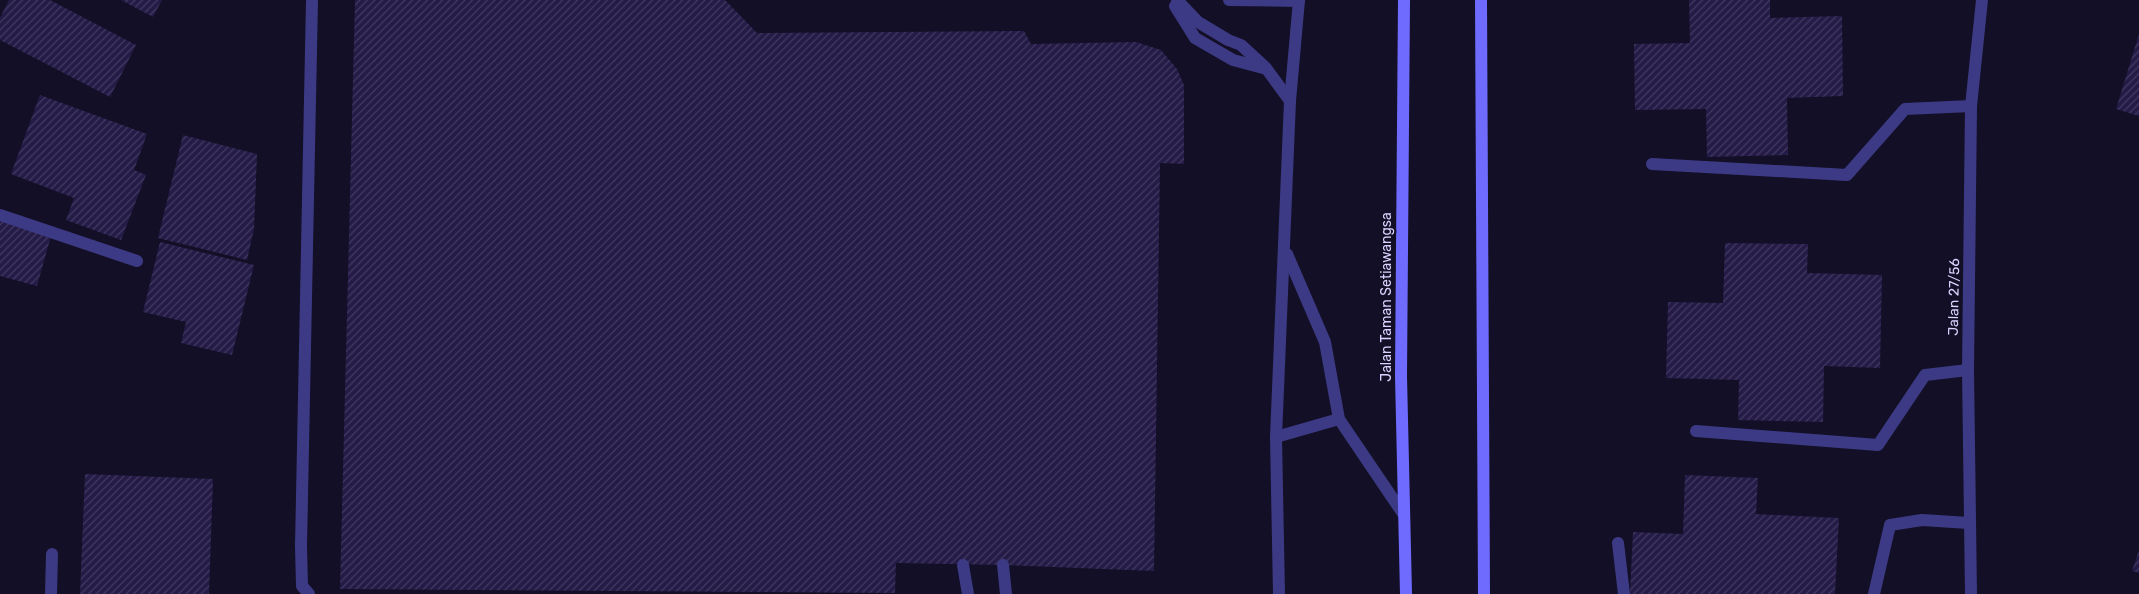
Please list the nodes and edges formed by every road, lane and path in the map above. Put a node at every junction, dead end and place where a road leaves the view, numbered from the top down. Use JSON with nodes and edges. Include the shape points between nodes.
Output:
{"nodes":[{"id":1,"x":312,"y":0,"type":"edge"},
{"id":2,"x":1171,"y":0,"type":"edge"},
{"id":3,"x":1177,"y":0,"type":"edge"},
{"id":4,"x":1229,"y":0,"type":"edge"},
{"id":5,"x":1299,"y":0,"type":"edge"},
{"id":6,"x":1404,"y":0,"type":"edge"},
{"id":7,"x":1481,"y":0,"type":"edge"},
{"id":8,"x":1982,"y":0,"type":"edge"},
{"id":9,"x":1266,"y":68,"type":"junction"},
{"id":10,"x":1290,"y":101,"type":"junction"},
{"id":11,"x":1971,"y":106,"type":"junction"},
{"id":12,"x":1652,"y":164,"type":"dead end"},
{"id":13,"x":0,"y":215,"type":"edge"},
{"id":14,"x":1285,"y":250,"type":"junction"},
{"id":15,"x":137,"y":260,"type":"dead end"},
{"id":16,"x":1968,"y":370,"type":"junction"},
{"id":17,"x":1339,"y":419,"type":"junction"},
{"id":18,"x":1696,"y":431,"type":"dead end"},
{"id":19,"x":1276,"y":437,"type":"junction"},
{"id":20,"x":1404,"y":515,"type":"junction"},
{"id":21,"x":1969,"y":523,"type":"junction"},
{"id":22,"x":1618,"y":543,"type":"dead end"},
{"id":23,"x":52,"y":554,"type":"dead end"},
{"id":24,"x":963,"y":564,"type":"dead end"},
{"id":25,"x":1003,"y":564,"type":"dead end"},
{"id":26,"x":51,"y":594,"type":"edge"},
{"id":27,"x":310,"y":594,"type":"edge"},
{"id":28,"x":968,"y":594,"type":"edge"},
{"id":29,"x":1006,"y":594,"type":"edge"},
{"id":30,"x":1278,"y":594,"type":"edge"},
{"id":31,"x":1406,"y":594,"type":"edge"},
{"id":32,"x":1484,"y":594,"type":"edge"},
{"id":33,"x":1624,"y":594,"type":"edge"},
{"id":34,"x":1874,"y":594,"type":"edge"},
{"id":35,"x":1970,"y":594,"type":"edge"}],
"edges":[{"from":1,"to":27,"type":"street","via":[[301,546],[302,586]]},
{"from":2,"to":9,"type":"street","via":[[1195,38],[1233,60]]},
{"from":3,"to":9,"type":"street","via":[[1198,22],[1241,45]]},
{"from":4,"to":5,"type":"street"},
{"from":5,"to":10,"type":"street"},
{"from":6,"to":20,"type":"main road","name":"Jalan Taman Setiawangsa","via":[[1401,376]]},
{"from":7,"to":32,"type":"main road"},
{"from":8,"to":11,"type":"street","name":"Jalan 27/56"},
{"from":9,"to":10,"type":"street"},
{"from":10,"to":14,"type":"street"},
{"from":11,"to":12,"type":"street","via":[[1905,109],[1847,175]]},
{"from":11,"to":16,"type":"street","name":"Jalan 27/56"},
{"from":13,"to":15,"type":"street"},
{"from":14,"to":17,"type":"street","via":[[1325,342]]},
{"from":14,"to":19,"type":"street"},
{"from":16,"to":18,"type":"street","via":[[1925,375],[1878,445]]},
{"from":16,"to":21,"type":"street","name":"Jalan 27/56"},
{"from":17,"to":19,"type":"street"},
{"from":17,"to":20,"type":"street"},
{"from":19,"to":30,"type":"street"},
{"from":20,"to":31,"type":"main road","name":"Jalan Taman Setiawangsa"},
{"from":21,"to":34,"type":"street","via":[[1922,520],[1890,525]]},
{"from":21,"to":35,"type":"street","name":"Jalan 27/56"},
{"from":22,"to":33,"type":"street"},
{"from":23,"to":26,"type":"street"},
{"from":24,"to":28,"type":"street"},
{"from":25,"to":29,"type":"street"}]}
